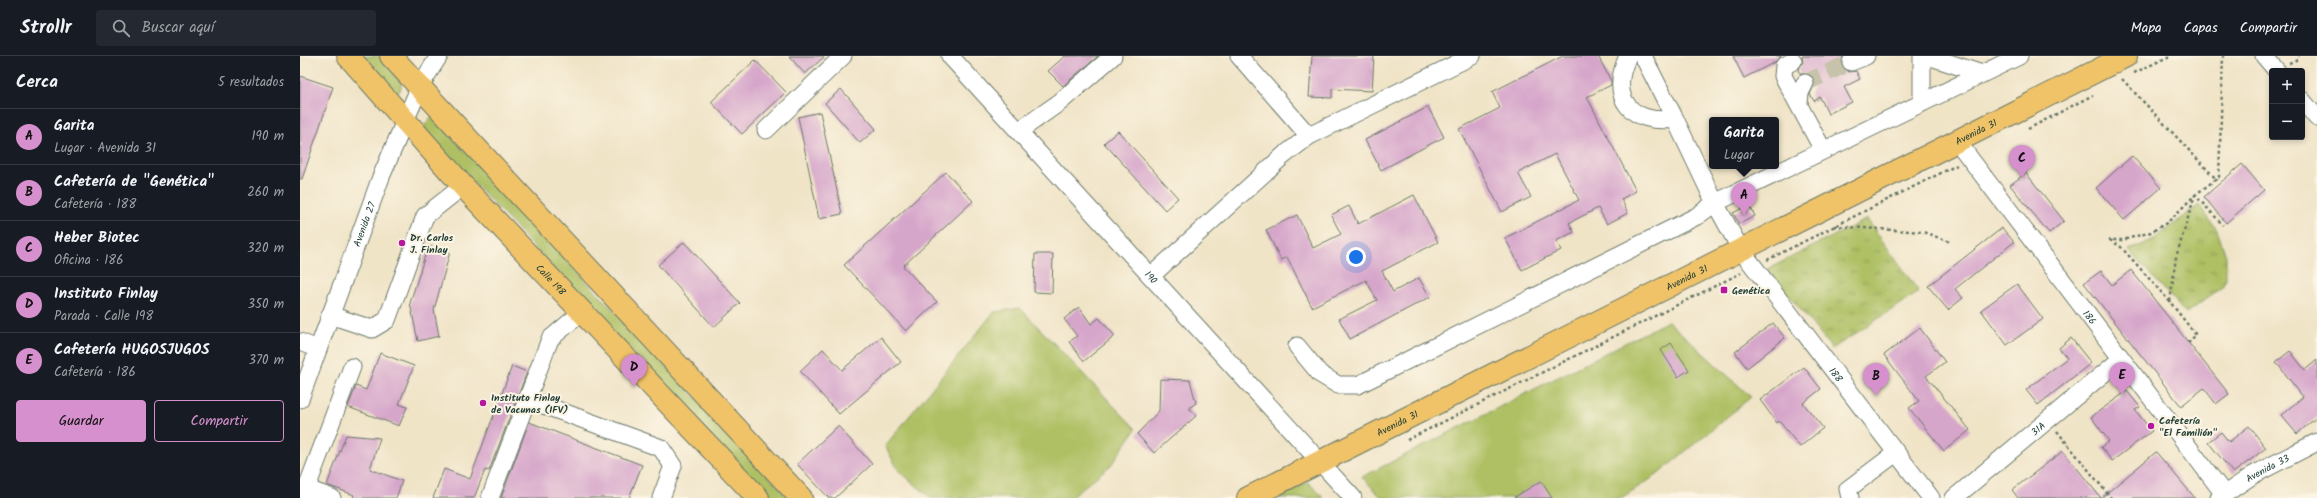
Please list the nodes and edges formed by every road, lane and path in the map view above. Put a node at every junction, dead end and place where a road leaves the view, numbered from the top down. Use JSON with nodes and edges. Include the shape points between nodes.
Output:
{"nodes":[{"id":1,"x":348,"y":56,"type":"edge"},
{"id":2,"x":392,"y":56,"type":"edge"},
{"id":3,"x":439,"y":56,"type":"edge"},
{"id":4,"x":843,"y":56,"type":"edge"},
{"id":5,"x":950,"y":56,"type":"edge"},
{"id":6,"x":1113,"y":56,"type":"edge"},
{"id":7,"x":1239,"y":56,"type":"edge"},
{"id":8,"x":1472,"y":56,"type":"edge"},
{"id":9,"x":1628,"y":56,"type":"edge"},
{"id":10,"x":1643,"y":56,"type":"edge"},
{"id":11,"x":1922,"y":56,"type":"edge"},
{"id":12,"x":1928,"y":56,"type":"edge"},
{"id":13,"x":2019,"y":56,"type":"edge"},
{"id":14,"x":2126,"y":56,"type":"edge"},
{"id":15,"x":2170,"y":56,"type":"edge"},
{"id":16,"x":2223,"y":56,"type":"edge"},
{"id":17,"x":2264,"y":56,"type":"edge"},
{"id":18,"x":1793,"y":61,"type":"dead end"},
{"id":19,"x":2274,"y":68,"type":"edge"},
{"id":20,"x":1982,"y":74,"type":"junction"},
{"id":21,"x":2122,"y":79,"type":"junction"},
{"id":22,"x":2117,"y":82,"type":"dead end"},
{"id":23,"x":1805,"y":83,"type":"dead end"},
{"id":24,"x":420,"y":86,"type":"junction"},
{"id":25,"x":2096,"y":93,"type":"dead end"},
{"id":26,"x":1799,"y":103,"type":"junction"},
{"id":27,"x":1922,"y":103,"type":"junction"},
{"id":28,"x":2305,"y":104,"type":"edge"},
{"id":29,"x":2317,"y":118,"type":"edge"},
{"id":30,"x":1675,"y":119,"type":"junction"},
{"id":31,"x":405,"y":122,"type":"junction"},
{"id":32,"x":2028,"y":129,"type":"dead end"},
{"id":33,"x":766,"y":130,"type":"dead end"},
{"id":34,"x":1019,"y":131,"type":"junction"},
{"id":35,"x":1310,"y":136,"type":"junction"},
{"id":36,"x":1956,"y":140,"type":"junction"},
{"id":37,"x":1823,"y":150,"type":"junction"},
{"id":38,"x":1969,"y":158,"type":"junction"},
{"id":39,"x":2217,"y":180,"type":"junction"},
{"id":40,"x":463,"y":186,"type":"junction"},
{"id":41,"x":2195,"y":195,"type":"junction"},
{"id":42,"x":1715,"y":203,"type":"junction"},
{"id":43,"x":2223,"y":225,"type":"dead end"},
{"id":44,"x":1833,"y":226,"type":"junction"},
{"id":45,"x":1951,"y":242,"type":"dead end"},
{"id":46,"x":1748,"y":258,"type":"junction"},
{"id":47,"x":1151,"y":276,"type":"junction"},
{"id":48,"x":2170,"y":302,"type":"junction"},
{"id":49,"x":582,"y":312,"type":"junction"},
{"id":50,"x":330,"y":315,"type":"junction"},
{"id":51,"x":300,"y":342,"type":"edge"},
{"id":52,"x":2188,"y":343,"type":"dead end"},
{"id":53,"x":1297,"y":346,"type":"dead end"},
{"id":54,"x":318,"y":348,"type":"junction"},
{"id":55,"x":2121,"y":359,"type":"junction"},
{"id":56,"x":352,"y":367,"type":"dead end"},
{"id":57,"x":300,"y":399,"type":"edge"},
{"id":58,"x":527,"y":399,"type":"junction"},
{"id":59,"x":2047,"y":420,"type":"junction"},
{"id":60,"x":2317,"y":442,"type":"edge"},
{"id":61,"x":1400,"y":443,"type":"dead end"},
{"id":62,"x":1896,"y":453,"type":"junction"},
{"id":63,"x":1320,"y":461,"type":"junction"},
{"id":64,"x":305,"y":494,"type":"edge"},
{"id":65,"x":2221,"y":496,"type":"edge"},
{"id":66,"x":332,"y":498,"type":"edge"},
{"id":67,"x":490,"y":498,"type":"edge"},
{"id":68,"x":661,"y":498,"type":"edge"},
{"id":69,"x":758,"y":498,"type":"edge"},
{"id":70,"x":801,"y":498,"type":"edge"},
{"id":71,"x":1248,"y":498,"type":"edge"},
{"id":72,"x":1353,"y":498,"type":"edge"},
{"id":73,"x":1850,"y":498,"type":"edge"},
{"id":74,"x":1931,"y":498,"type":"edge"},
{"id":75,"x":1954,"y":498,"type":"edge"},
{"id":76,"x":2111,"y":498,"type":"edge"}],
"edges":[{"from":1,"to":31,"type":"main road","name":"Calle 198"},
{"from":2,"to":24,"type":"main road"},
{"from":3,"to":24,"type":"street","name":"Avenida 27"},
{"from":4,"to":33,"type":"street"},
{"from":5,"to":34,"type":"street","name":"190"},
{"from":6,"to":34,"type":"street","via":[[1060,102]]},
{"from":7,"to":35,"type":"street"},
{"from":8,"to":35,"type":"street"},
{"from":9,"to":30,"type":"street","via":[[1619,81],[1629,109],[1640,116],[1660,121]]},
{"from":10,"to":30,"type":"street","name":"188"},
{"from":11,"to":27,"type":"street"},
{"from":12,"to":20,"type":"street"},
{"from":13,"to":20,"type":"street"},
{"from":14,"to":36,"type":"main road","name":"Avenida 31"},
{"from":15,"to":21,"type":"path"},
{"from":16,"to":39,"type":"path","via":[[2220,178]]},
{"from":17,"to":19,"type":"street"},
{"from":18,"to":26,"type":"street","via":[[1784,66],[1783,76]]},
{"from":20,"to":27,"type":"street"},
{"from":21,"to":22,"type":"path"},
{"from":21,"to":39,"type":"path"},
{"from":23,"to":26,"type":"street"},
{"from":24,"to":31,"type":"street","name":"Avenida 27"},
{"from":24,"to":70,"type":"main road"},
{"from":25,"to":32,"type":"path"},
{"from":26,"to":37,"type":"street"},
{"from":27,"to":37,"type":"street"},
{"from":28,"to":29,"type":"street"},
{"from":30,"to":42,"type":"street","name":"188"},
{"from":31,"to":40,"type":"main road","name":"Calle 198"},
{"from":31,"to":50,"type":"street","name":"Avenida 27","via":[[381,177]]},
{"from":34,"to":47,"type":"street","name":"190"},
{"from":35,"to":47,"type":"street","via":[[1283,156]]},
{"from":36,"to":38,"type":"street","name":"186"},
{"from":36,"to":46,"type":"main road","name":"Avenida 31"},
{"from":37,"to":42,"type":"street"},
{"from":38,"to":44,"type":"path"},
{"from":38,"to":55,"type":"street","name":"186"},
{"from":39,"to":41,"type":"path"},
{"from":40,"to":49,"type":"main road","name":"Calle 198"},
{"from":40,"to":50,"type":"street","via":[[425,216],[401,286],[386,320],[372,329]]},
{"from":41,"to":43,"type":"path"},
{"from":41,"to":48,"type":"path","via":[[2176,257]]},
{"from":41,"to":48,"type":"path","via":[[2168,222],[2151,232],[2123,240],[2110,240],[2121,247]]},
{"from":42,"to":46,"type":"street","name":"188"},
{"from":42,"to":53,"type":"street","via":[[1690,219],[1358,385],[1338,385],[1320,374]]},
{"from":44,"to":45,"type":"path","via":[[1923,232]]},
{"from":44,"to":46,"type":"path"},
{"from":46,"to":61,"type":"path"},
{"from":46,"to":62,"type":"street","name":"188"},
{"from":46,"to":63,"type":"main road","name":"Avenida 31"},
{"from":47,"to":63,"type":"street","name":"190"},
{"from":48,"to":52,"type":"path","via":[[2196,335]]},
{"from":49,"to":58,"type":"street","via":[[550,339]]},
{"from":49,"to":69,"type":"main road","name":"Calle 198"},
{"from":50,"to":54,"type":"street","name":"Avenida 27"},
{"from":51,"to":54,"type":"street"},
{"from":54,"to":57,"type":"street","name":"Avenida 27"},
{"from":55,"to":59,"type":"street","name":"31A"},
{"from":55,"to":65,"type":"street","name":"186"},
{"from":56,"to":64,"type":"street"},
{"from":58,"to":67,"type":"street"},
{"from":58,"to":68,"type":"street","via":[[661,448],[673,466]]},
{"from":59,"to":75,"type":"street","name":"31A"},
{"from":59,"to":76,"type":"path"},
{"from":60,"to":65,"type":"street","name":"Avenida 33","via":[[2253,475]]},
{"from":62,"to":73,"type":"street","via":[[1848,488]]},
{"from":62,"to":74,"type":"street","name":"188"},
{"from":63,"to":71,"type":"main road","name":"Avenida 31"},
{"from":63,"to":72,"type":"street","name":"190"},
{"from":64,"to":66,"type":"street"}]}
